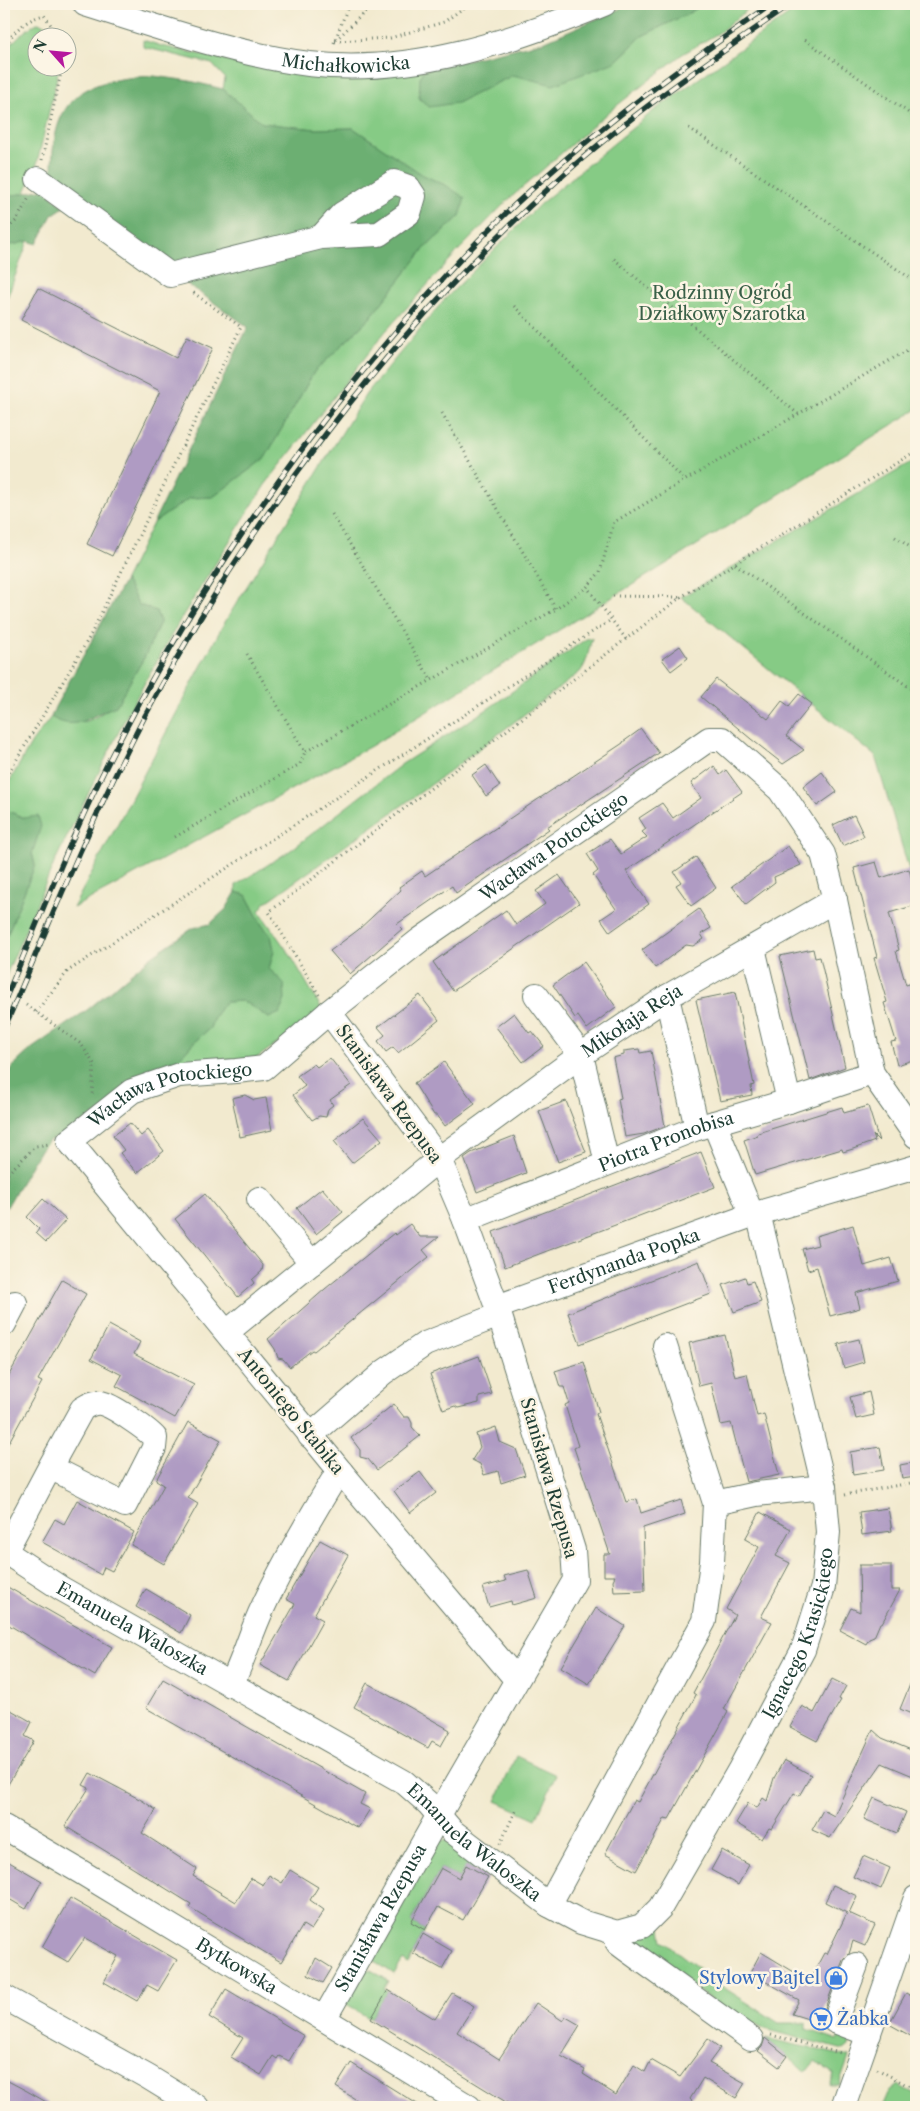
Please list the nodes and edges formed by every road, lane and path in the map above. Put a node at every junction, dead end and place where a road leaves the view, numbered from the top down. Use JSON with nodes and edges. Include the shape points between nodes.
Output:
{"nodes":[{"id":1,"x":85,"y":4,"type":"edge"},
{"id":2,"x":349,"y":4,"type":"edge"},
{"id":3,"x":372,"y":4,"type":"edge"},
{"id":4,"x":469,"y":4,"type":"edge"},
{"id":5,"x":604,"y":4,"type":"edge"},
{"id":6,"x":53,"y":28,"type":"edge"},
{"id":7,"x":805,"y":40,"type":"dead end"},
{"id":8,"x":335,"y":41,"type":"junction"},
{"id":9,"x":401,"y":41,"type":"dead end"},
{"id":10,"x":353,"y":45,"type":"dead end"},
{"id":11,"x":4,"y":48,"type":"edge"},
{"id":12,"x":331,"y":65,"type":"junction"},
{"id":13,"x":60,"y":78,"type":"edge"},
{"id":14,"x":916,"y":118,"type":"edge"},
{"id":15,"x":689,"y":128,"type":"dead end"},
{"id":16,"x":38,"y":178,"type":"junction"},
{"id":17,"x":4,"y":232,"type":"edge"},
{"id":18,"x":321,"y":238,"type":"dead end"},
{"id":19,"x":614,"y":259,"type":"dead end"},
{"id":20,"x":170,"y":275,"type":"junction"},
{"id":21,"x":916,"y":282,"type":"edge"},
{"id":22,"x":514,"y":306,"type":"dead end"},
{"id":23,"x":916,"y":345,"type":"edge"},
{"id":24,"x":442,"y":413,"type":"dead end"},
{"id":25,"x":798,"y":414,"type":"junction"},
{"id":26,"x":916,"y":451,"type":"edge"},
{"id":27,"x":685,"y":480,"type":"junction"},
{"id":28,"x":332,"y":514,"type":"dead end"},
{"id":29,"x":895,"y":537,"type":"dead end"},
{"id":30,"x":916,"y":550,"type":"edge"},
{"id":31,"x":734,"y":564,"type":"junction"},
{"id":32,"x":587,"y":587,"type":"junction"},
{"id":33,"x":612,"y":596,"type":"dead end"},
{"id":34,"x":681,"y":597,"type":"junction"},
{"id":35,"x":556,"y":609,"type":"junction"},
{"id":36,"x":611,"y":620,"type":"junction"},
{"id":37,"x":626,"y":639,"type":"junction"},
{"id":38,"x":247,"y":654,"type":"dead end"},
{"id":39,"x":431,"y":680,"type":"junction"},
{"id":40,"x":916,"y":692,"type":"edge"},
{"id":41,"x":305,"y":752,"type":"junction"},
{"id":42,"x":4,"y":781,"type":"edge"},
{"id":43,"x":175,"y":837,"type":"dead end"},
{"id":44,"x":835,"y":900,"type":"junction"},
{"id":45,"x":753,"y":948,"type":"junction"},
{"id":46,"x":536,"y":995,"type":"dead end"},
{"id":47,"x":667,"y":997,"type":"junction"},
{"id":48,"x":26,"y":1005,"type":"dead end"},
{"id":49,"x":36,"y":1012,"type":"junction"},
{"id":50,"x":329,"y":1012,"type":"junction"},
{"id":51,"x":581,"y":1055,"type":"junction"},
{"id":52,"x":872,"y":1073,"type":"junction"},
{"id":53,"x":789,"y":1101,"type":"junction"},
{"id":54,"x":90,"y":1124,"type":"junction"},
{"id":55,"x":706,"y":1125,"type":"junction"},
{"id":56,"x":916,"y":1136,"type":"edge"},
{"id":57,"x":69,"y":1141,"type":"junction"},
{"id":58,"x":439,"y":1159,"type":"junction"},
{"id":59,"x":606,"y":1162,"type":"junction"},
{"id":60,"x":916,"y":1167,"type":"edge"},
{"id":61,"x":4,"y":1177,"type":"edge"},
{"id":62,"x":259,"y":1199,"type":"dead end"},
{"id":63,"x":755,"y":1214,"type":"junction"},
{"id":64,"x":465,"y":1220,"type":"junction"},
{"id":65,"x":312,"y":1263,"type":"junction"},
{"id":66,"x":15,"y":1303,"type":"dead end"},
{"id":67,"x":498,"y":1311,"type":"junction"},
{"id":68,"x":4,"y":1324,"type":"edge"},
{"id":69,"x":227,"y":1332,"type":"junction"},
{"id":70,"x":665,"y":1346,"type":"dead end"},
{"id":71,"x":310,"y":1436,"type":"junction"},
{"id":72,"x":50,"y":1467,"type":"junction"},
{"id":73,"x":341,"y":1472,"type":"junction"},
{"id":74,"x":916,"y":1482,"type":"edge"},
{"id":75,"x":824,"y":1492,"type":"junction"},
{"id":76,"x":715,"y":1503,"type":"junction"},
{"id":77,"x":4,"y":1552,"type":"edge"},
{"id":78,"x":516,"y":1679,"type":"junction"},
{"id":79,"x":231,"y":1685,"type":"junction"},
{"id":80,"x":516,"y":1810,"type":"dead end"},
{"id":81,"x":438,"y":1816,"type":"junction"},
{"id":82,"x":4,"y":1827,"type":"edge"},
{"id":83,"x":491,"y":1863,"type":"junction"},
{"id":84,"x":916,"y":1898,"type":"edge"},
{"id":85,"x":549,"y":1905,"type":"junction"},
{"id":86,"x":617,"y":1933,"type":"junction"},
{"id":87,"x":856,"y":1965,"type":"dead end"},
{"id":88,"x":4,"y":1997,"type":"edge"},
{"id":89,"x":324,"y":2019,"type":"junction"},
{"id":90,"x":869,"y":2034,"type":"junction"},
{"id":91,"x":751,"y":2039,"type":"dead end"},
{"id":92,"x":871,"y":2066,"type":"dead end"},
{"id":93,"x":916,"y":2090,"type":"edge"},
{"id":94,"x":846,"y":2106,"type":"edge"},
{"id":95,"x":197,"y":2107,"type":"edge"},
{"id":96,"x":469,"y":2107,"type":"edge"}],
"edges":[{"from":1,"to":12,"type":"street","name":"Michałkowicka","via":[[246,51],[290,61]]},
{"from":2,"to":8,"type":"path"},
{"from":3,"to":8,"type":"path"},
{"from":4,"to":8,"type":"path","via":[[444,22],[390,38]]},
{"from":5,"to":12,"type":"street","name":"Michałkowicka","via":[[532,32],[463,52],[398,63]]},
{"from":6,"to":11,"type":"path","via":[[44,15],[34,18],[17,29]]},
{"from":7,"to":14,"type":"path"},
{"from":8,"to":12,"type":"path"},
{"from":9,"to":10,"type":"path"},
{"from":13,"to":16,"type":"path"},
{"from":15,"to":21,"type":"path"},
{"from":16,"to":17,"type":"path","via":[[16,222]]},
{"from":16,"to":20,"type":"street"},
{"from":18,"to":20,"type":"street"},
{"from":19,"to":25,"type":"path"},
{"from":20,"to":42,"type":"path","via":[[241,327],[88,638]]},
{"from":22,"to":27,"type":"path"},
{"from":23,"to":25,"type":"path"},
{"from":24,"to":35,"type":"path"},
{"from":25,"to":27,"type":"path"},
{"from":26,"to":31,"type":"path"},
{"from":27,"to":32,"type":"path","via":[[614,522],[600,572]]},
{"from":28,"to":39,"type":"path"},
{"from":29,"to":30,"type":"path"},
{"from":31,"to":34,"type":"path"},
{"from":31,"to":40,"type":"path"},
{"from":32,"to":35,"type":"path"},
{"from":32,"to":36,"type":"path"},
{"from":33,"to":34,"type":"path"},
{"from":34,"to":37,"type":"path"},
{"from":35,"to":39,"type":"path"},
{"from":36,"to":37,"type":"path"},
{"from":36,"to":49,"type":"path","via":[[68,971]]},
{"from":37,"to":50,"type":"path","via":[[269,912]]},
{"from":38,"to":41,"type":"path"},
{"from":39,"to":41,"type":"path"},
{"from":41,"to":43,"type":"path","via":[[300,764]]},
{"from":44,"to":45,"type":"street","name":"Mikołaja Reja"},
{"from":44,"to":50,"type":"street","name":"Wacława Potockiego","via":[[823,854],[780,790],[722,739],[709,739],[420,940]]},
{"from":44,"to":52,"type":"street","name":"Wacława Potockiego"},
{"from":45,"to":47,"type":"street","name":"Mikołaja Reja"},
{"from":45,"to":53,"type":"street"},
{"from":46,"to":51,"type":"street"},
{"from":47,"to":51,"type":"street","name":"Mikołaja Reja"},
{"from":47,"to":55,"type":"street","name":"Ignacego Krasickiego"},
{"from":48,"to":49,"type":"path"},
{"from":49,"to":54,"type":"path","via":[[81,1044],[94,1064]]},
{"from":50,"to":54,"type":"street","name":"Wacława Potockiego","via":[[264,1068],[179,1075],[132,1090]]},
{"from":50,"to":58,"type":"street","name":"Stanisława Rzepusa"},
{"from":51,"to":58,"type":"street","name":"Mikołaja Reja"},
{"from":51,"to":59,"type":"street"},
{"from":52,"to":53,"type":"street","name":"Piotra Pronobisa"},
{"from":52,"to":56,"type":"street"},
{"from":53,"to":55,"type":"street","name":"Piotra Pronobisa"},
{"from":54,"to":57,"type":"street","name":"Wacława Potockiego"},
{"from":55,"to":59,"type":"street","name":"Piotra Pronobisa"},
{"from":55,"to":63,"type":"street","name":"Ignacego Krasickiego"},
{"from":57,"to":61,"type":"path","via":[[36,1146]]},
{"from":57,"to":69,"type":"street","name":"Antoniego Stabika"},
{"from":58,"to":64,"type":"street","name":"Stanisława Rzepusa"},
{"from":58,"to":65,"type":"street","name":"Mikołaja Reja"},
{"from":59,"to":64,"type":"street","name":"Piotra Pronobisa"},
{"from":60,"to":63,"type":"street","name":"Ferdynanda Popka"},
{"from":62,"to":65,"type":"street"},
{"from":63,"to":67,"type":"street","name":"Ferdynanda Popka"},
{"from":63,"to":75,"type":"street","name":"Ignacego Krasickiego"},
{"from":64,"to":67,"type":"street","name":"Stanisława Rzepusa"},
{"from":65,"to":69,"type":"street","name":"Mikołaja Reja"},
{"from":66,"to":68,"type":"street"},
{"from":67,"to":71,"type":"street","name":"Ferdynanda Popka","via":[[425,1344],[384,1372]]},
{"from":67,"to":78,"type":"street","name":"Stanisława Rzepusa","via":[[573,1550],[575,1580]]},
{"from":69,"to":71,"type":"street","name":"Antoniego Stabika"},
{"from":70,"to":76,"type":"street","name":"Emanuela Waloszka"},
{"from":71,"to":73,"type":"street","name":"Antoniego Stabika"},
{"from":72,"to":72,"type":"street","via":[[125,1505],[154,1448],[155,1438],[147,1429],[102,1403],[91,1404],[82,1409]]},
{"from":72,"to":77,"type":"street"},
{"from":73,"to":78,"type":"street","name":"Antoniego Stabika"},
{"from":73,"to":79,"type":"street","via":[[290,1552]]},
{"from":74,"to":75,"type":"path"},
{"from":75,"to":76,"type":"street","via":[[756,1494]]},
{"from":75,"to":86,"type":"street","name":"Ignacego Krasickiego","via":[[828,1532],[823,1586],[803,1650],[660,1908],[642,1926]]},
{"from":76,"to":85,"type":"street","name":"Emanuela Waloszka","via":[[712,1562],[704,1620]]},
{"from":77,"to":79,"type":"street","name":"Emanuela Waloszka","via":[[62,1589]]},
{"from":78,"to":81,"type":"street","name":"Stanisława Rzepusa"},
{"from":79,"to":81,"type":"street","name":"Emanuela Waloszka","via":[[404,1782]]},
{"from":80,"to":83,"type":"path"},
{"from":81,"to":83,"type":"street","name":"Emanuela Waloszka"},
{"from":81,"to":89,"type":"street","name":"Stanisława Rzepusa"},
{"from":82,"to":89,"type":"street","name":"Bytkowska"},
{"from":83,"to":85,"type":"street","name":"Emanuela Waloszka"},
{"from":84,"to":90,"type":"street"},
{"from":85,"to":86,"type":"street","via":[[581,1922]]},
{"from":86,"to":91,"type":"street","via":[[618,1943]]},
{"from":87,"to":90,"type":"street","via":[[834,2021]]},
{"from":88,"to":95,"type":"street","via":[[148,2076]]},
{"from":89,"to":96,"type":"street","name":"Bytkowska"},
{"from":90,"to":94,"type":"street"},
{"from":92,"to":93,"type":"path"}]}
